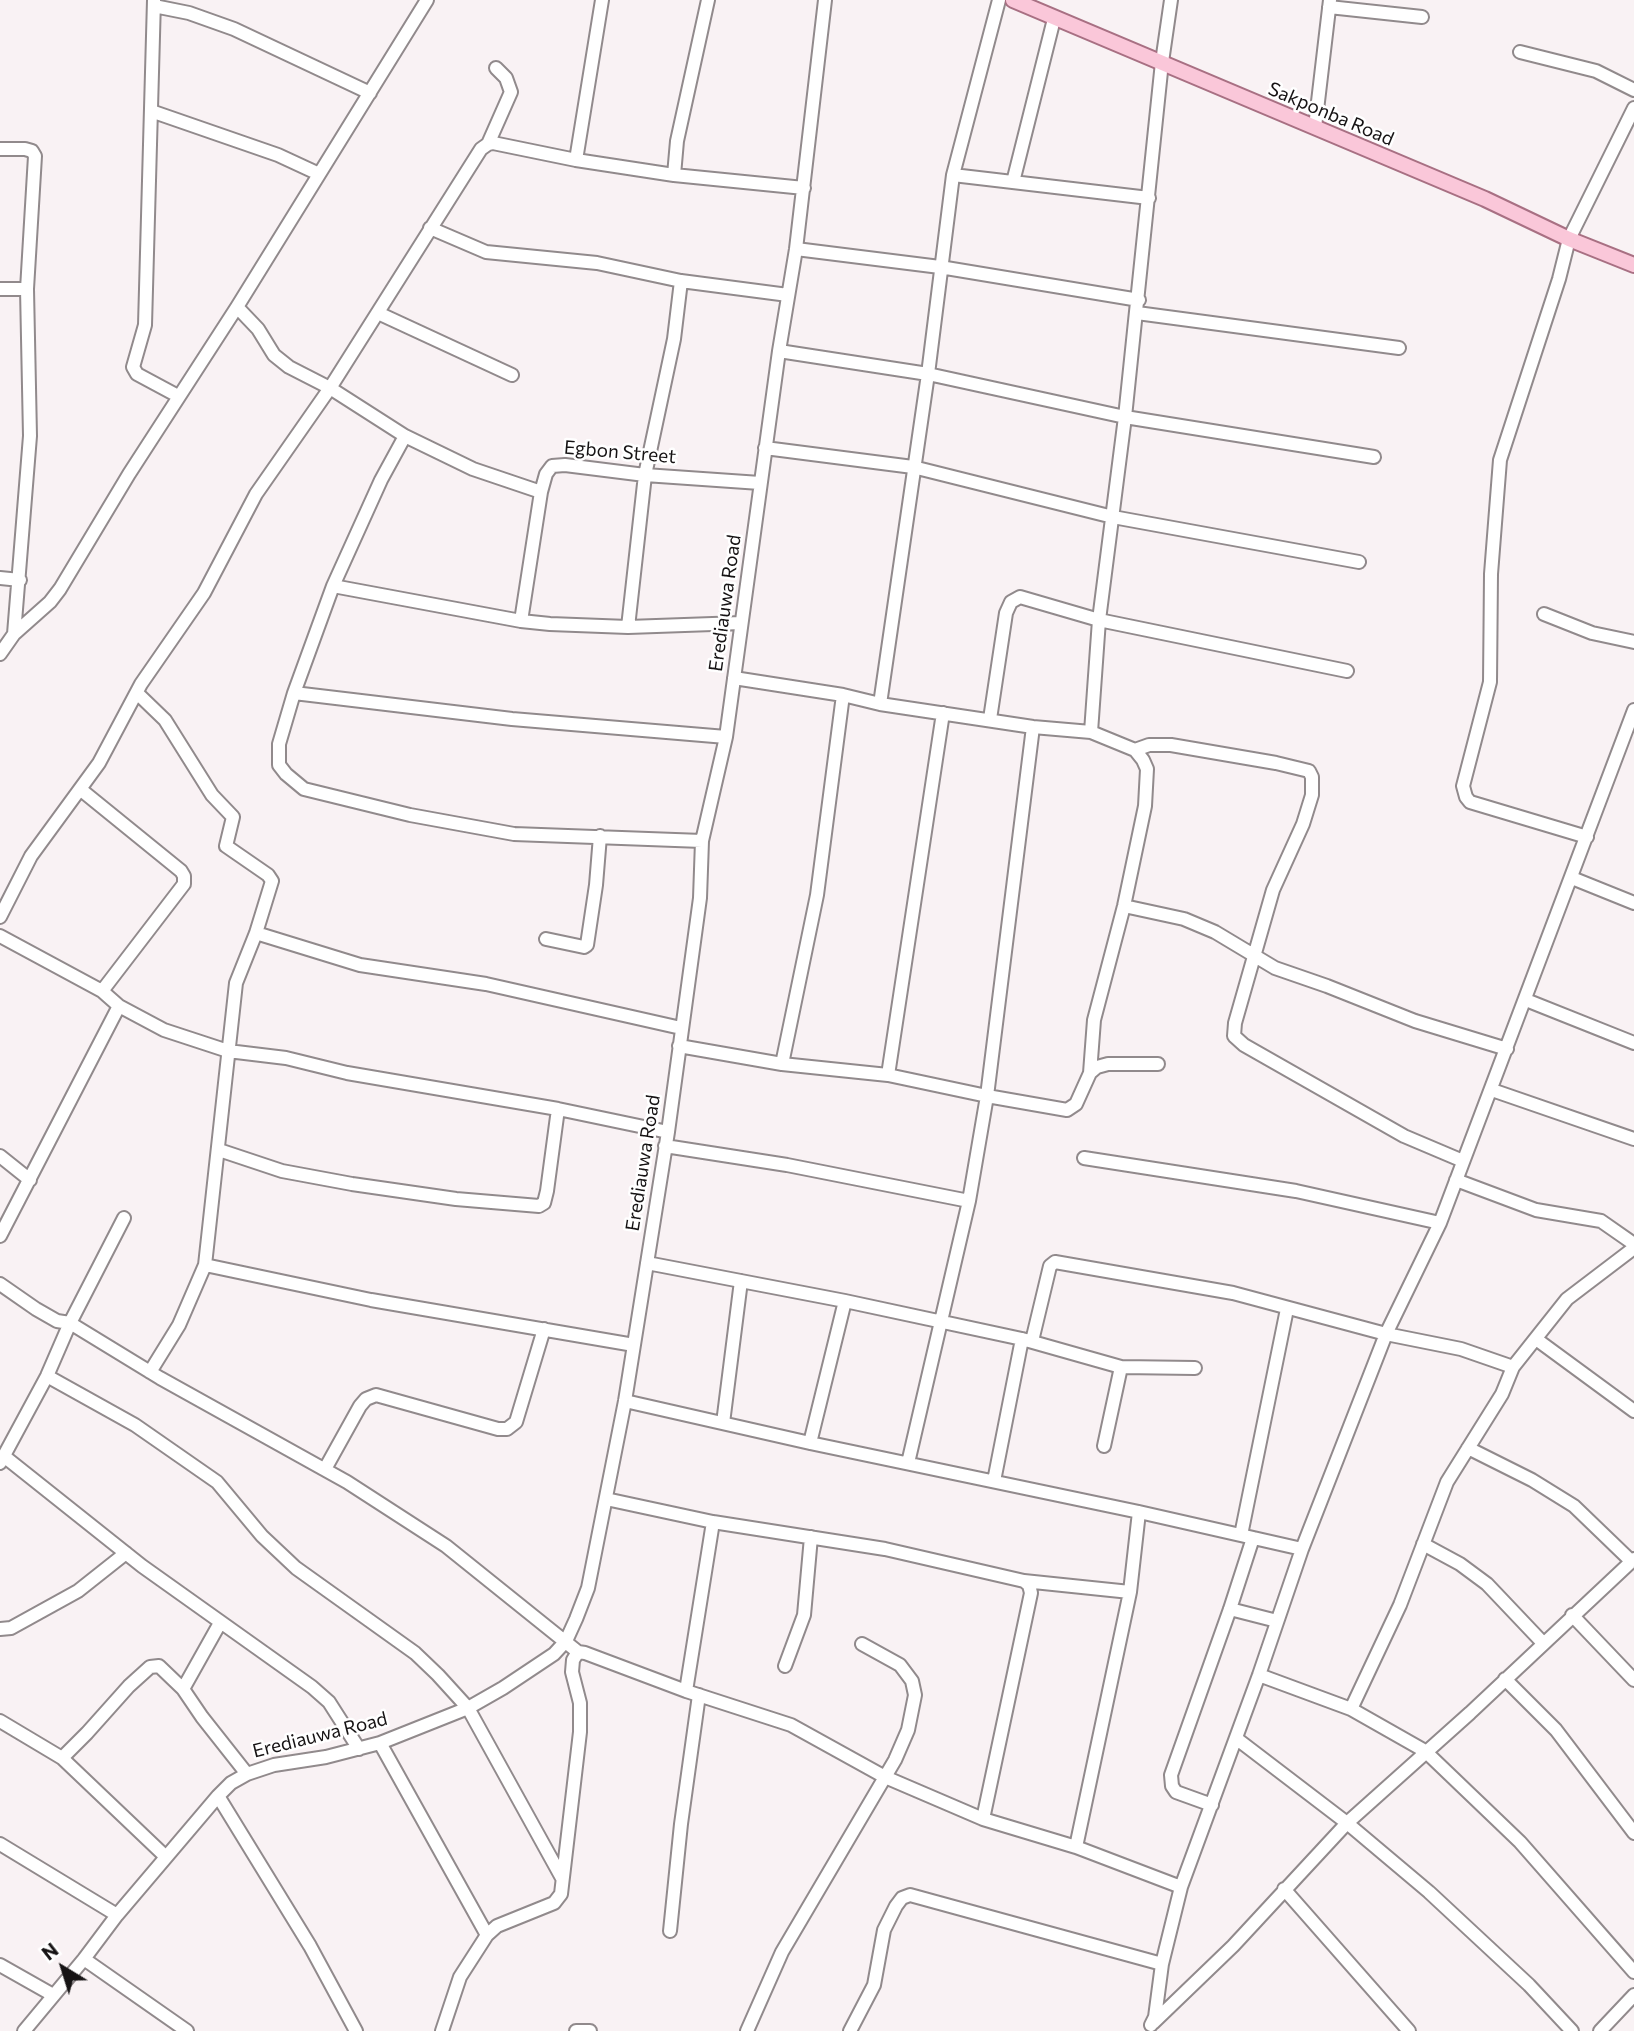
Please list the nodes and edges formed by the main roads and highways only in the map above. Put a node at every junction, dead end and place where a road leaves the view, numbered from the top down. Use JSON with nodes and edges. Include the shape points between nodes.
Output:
{"nodes":[{"id":1,"x":1013,"y":0,"type":"edge"},
{"id":2,"x":1634,"y":265,"type":"edge"}],
"edges":[{"from":1,"to":2,"type":"main road","name":"Sakponba Road"}]}
